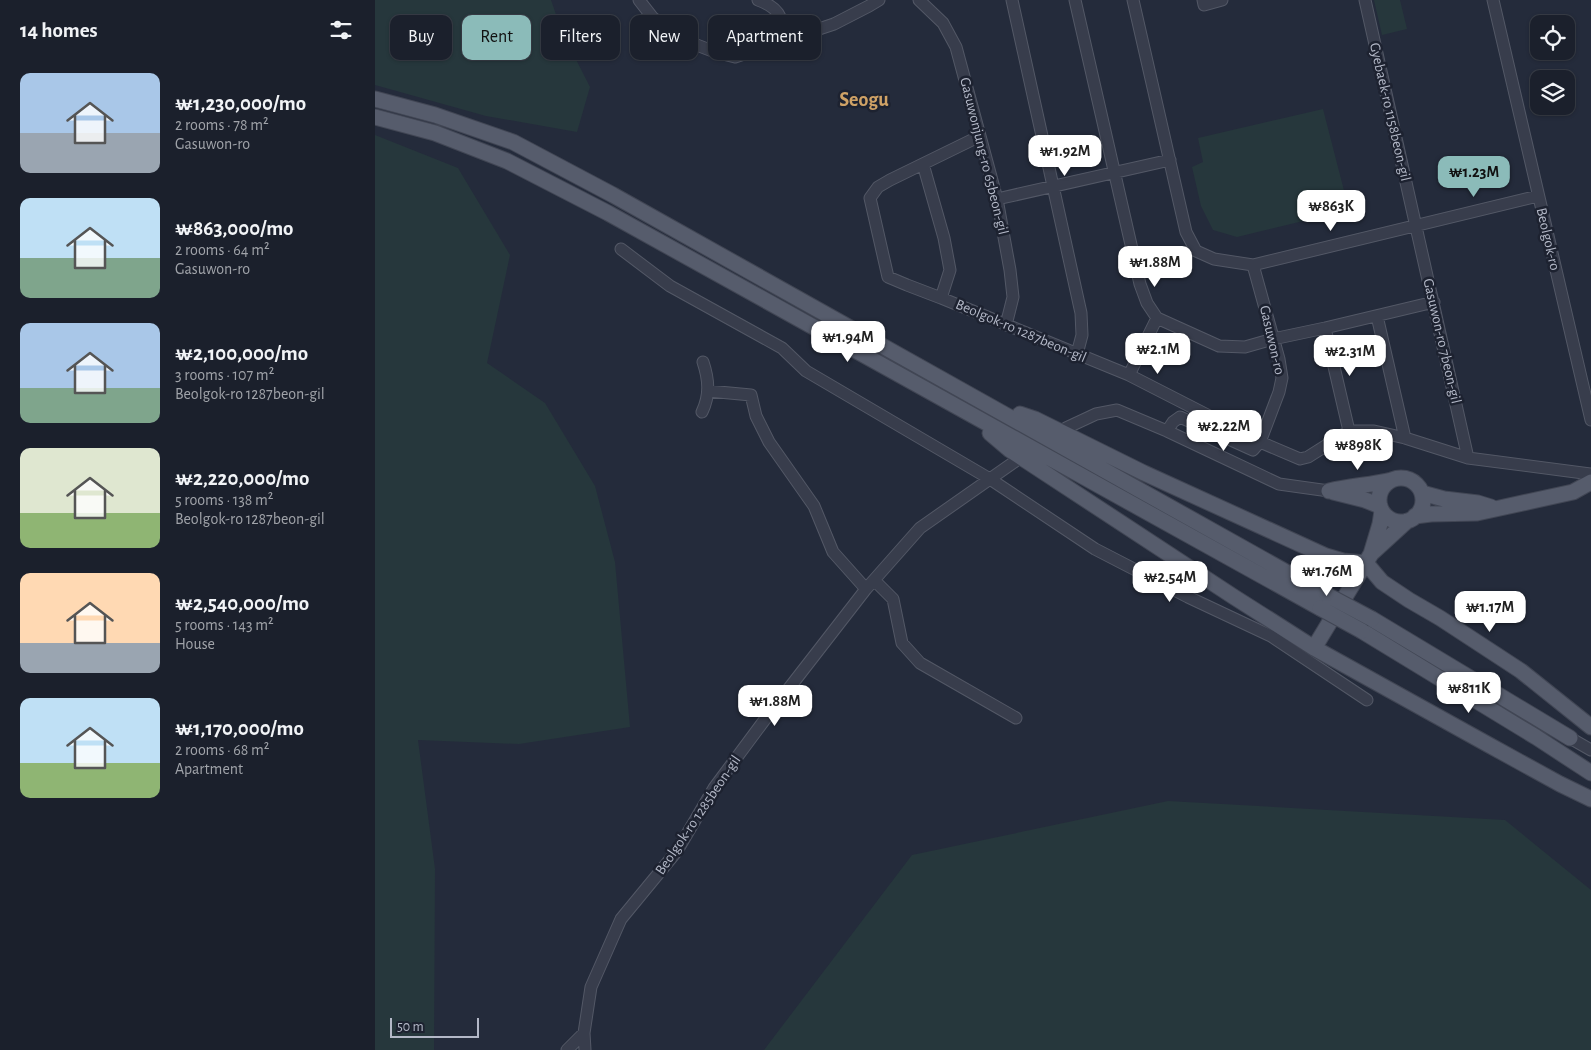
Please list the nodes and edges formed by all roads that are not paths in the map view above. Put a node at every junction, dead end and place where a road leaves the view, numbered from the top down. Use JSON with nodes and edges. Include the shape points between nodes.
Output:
{"nodes":[{"id":1,"x":639,"y":0,"type":"edge"},
{"id":2,"x":758,"y":0,"type":"edge"},
{"id":3,"x":879,"y":0,"type":"edge"},
{"id":4,"x":919,"y":0,"type":"edge"},
{"id":5,"x":1012,"y":0,"type":"edge"},
{"id":6,"x":1075,"y":0,"type":"edge"},
{"id":7,"x":1133,"y":0,"type":"edge"},
{"id":8,"x":1203,"y":0,"type":"edge"},
{"id":9,"x":1222,"y":0,"type":"edge"},
{"id":10,"x":1365,"y":0,"type":"edge"},
{"id":11,"x":1493,"y":0,"type":"edge"},
{"id":12,"x":780,"y":15,"type":"edge"},
{"id":13,"x":821,"y":29,"type":"edge"},
{"id":14,"x":708,"y":49,"type":"edge"},
{"id":15,"x":375,"y":99,"type":"edge"},
{"id":16,"x":375,"y":117,"type":"edge"},
{"id":17,"x":980,"y":136,"type":"junction"},
{"id":18,"x":1170,"y":160,"type":"junction"},
{"id":19,"x":923,"y":164,"type":"junction"},
{"id":20,"x":1114,"y":172,"type":"junction"},
{"id":21,"x":1053,"y":186,"type":"junction"},
{"id":22,"x":1538,"y":196,"type":"junction"},
{"id":23,"x":997,"y":199,"type":"junction"},
{"id":24,"x":1415,"y":225,"type":"junction"},
{"id":25,"x":621,"y":249,"type":"dead end"},
{"id":26,"x":1253,"y":265,"type":"junction"},
{"id":27,"x":941,"y":298,"type":"junction"},
{"id":28,"x":1434,"y":302,"type":"junction"},
{"id":29,"x":1377,"y":316,"type":"junction"},
{"id":30,"x":1157,"y":318,"type":"junction"},
{"id":31,"x":1006,"y":324,"type":"junction"},
{"id":32,"x":1325,"y":328,"type":"junction"},
{"id":33,"x":1273,"y":339,"type":"junction"},
{"id":34,"x":1077,"y":354,"type":"junction"},
{"id":35,"x":703,"y":362,"type":"dead end"},
{"id":36,"x":1129,"y":375,"type":"junction"},
{"id":37,"x":708,"y":391,"type":"junction"},
{"id":38,"x":974,"y":397,"type":"junction"},
{"id":39,"x":953,"y":404,"type":"junction"},
{"id":40,"x":702,"y":412,"type":"dead end"},
{"id":41,"x":1591,"y":420,"type":"edge"},
{"id":42,"x":1065,"y":428,"type":"dead end"},
{"id":43,"x":1167,"y":431,"type":"junction"},
{"id":44,"x":1349,"y":432,"type":"junction"},
{"id":45,"x":1405,"y":438,"type":"junction"},
{"id":46,"x":1260,"y":442,"type":"junction"},
{"id":47,"x":1468,"y":458,"type":"junction"},
{"id":48,"x":1017,"y":460,"type":"dead end"},
{"id":49,"x":1591,"y":474,"type":"edge"},
{"id":50,"x":990,"y":479,"type":"junction"},
{"id":51,"x":1393,"y":480,"type":"junction"},
{"id":52,"x":1591,"y":482,"type":"edge"},
{"id":53,"x":1329,"y":491,"type":"junction"},
{"id":54,"x":1422,"y":493,"type":"junction"},
{"id":55,"x":1495,"y":508,"type":"junction"},
{"id":56,"x":1381,"y":509,"type":"junction"},
{"id":57,"x":1411,"y":519,"type":"junction"},
{"id":58,"x":1369,"y":558,"type":"junction"},
{"id":59,"x":874,"y":580,"type":"junction"},
{"id":60,"x":866,"y":589,"type":"junction"},
{"id":61,"x":1324,"y":602,"type":"junction"},
{"id":62,"x":1314,"y":648,"type":"junction"},
{"id":63,"x":1367,"y":700,"type":"dead end"},
{"id":64,"x":1016,"y":718,"type":"dead end"},
{"id":65,"x":1591,"y":727,"type":"edge"},
{"id":66,"x":1570,"y":738,"type":"joint"},
{"id":67,"x":1591,"y":750,"type":"edge"},
{"id":68,"x":1591,"y":773,"type":"edge"},
{"id":69,"x":1591,"y":799,"type":"edge"},
{"id":70,"x":584,"y":1033,"type":"junction"},
{"id":71,"x":567,"y":1050,"type":"edge"},
{"id":72,"x":585,"y":1050,"type":"edge"}],
"edges":[{"from":1,"to":14,"type":"street","via":[[653,18],[689,42]]},
{"from":2,"to":12,"type":"street","via":[[771,4]]},
{"from":3,"to":13,"type":"street"},
{"from":4,"to":17,"type":"street","name":"Gasuwonjung-ro 65beon-gil","via":[[943,22],[956,47]]},
{"from":5,"to":21,"type":"street"},
{"from":6,"to":20,"type":"street"},
{"from":7,"to":18,"type":"street"},
{"from":8,"to":9,"type":"street","via":[[1204,5]]},
{"from":10,"to":24,"type":"street","name":"Gyebaek-ro 1158beon-gil"},
{"from":11,"to":22,"type":"street","name":"Beolgok-ro"},
{"from":15,"to":38,"type":"main road","via":[[435,115],[513,142],[622,199]]},
{"from":16,"to":39,"type":"main road","via":[[435,133],[507,161],[608,213]]},
{"from":17,"to":19,"type":"street","name":"Beolgok-ro 1287beon-gil"},
{"from":17,"to":23,"type":"street","name":"Gasuwonjung-ro 65beon-gil"},
{"from":18,"to":20,"type":"street"},
{"from":18,"to":26,"type":"street","via":[[1186,232],[1197,251],[1214,259]]},
{"from":19,"to":27,"type":"street","name":"Beolgok-ro 1287beon-gil","via":[[945,238],[950,270]]},
{"from":19,"to":27,"type":"street","name":"Beolgok-ro 1287beon-gil","via":[[878,187],[870,198],[888,276]]},
{"from":20,"to":21,"type":"street"},
{"from":20,"to":30,"type":"street","via":[[1140,284]]},
{"from":21,"to":23,"type":"street"},
{"from":21,"to":34,"type":"street","via":[[1081,313],[1082,335]]},
{"from":22,"to":24,"type":"street"},
{"from":22,"to":41,"type":"street","name":"Beolgok-ro"},
{"from":23,"to":31,"type":"street","name":"Gasuwonjung-ro 65beon-gil","via":[[1013,297]]},
{"from":24,"to":26,"type":"street"},
{"from":24,"to":28,"type":"street","name":"Gasuwon-ro 7beon-gil"},
{"from":25,"to":50,"type":"street","via":[[670,286],[782,348],[806,371]]},
{"from":26,"to":33,"type":"street","name":"Gasuwon-ro"},
{"from":27,"to":31,"type":"street","name":"Beolgok-ro 1287beon-gil"},
{"from":28,"to":29,"type":"street"},
{"from":28,"to":47,"type":"street","name":"Gasuwon-ro 7beon-gil"},
{"from":29,"to":32,"type":"street"},
{"from":29,"to":45,"type":"street"},
{"from":30,"to":33,"type":"street","via":[[1219,346],[1245,347]]},
{"from":30,"to":36,"type":"street"},
{"from":31,"to":34,"type":"street","name":"Beolgok-ro 1287beon-gil"},
{"from":32,"to":33,"type":"street"},
{"from":32,"to":44,"type":"street"},
{"from":33,"to":46,"type":"street","name":"Gasuwon-ro","via":[[1282,378]]},
{"from":34,"to":36,"type":"street","name":"Beolgok-ro 1287beon-gil"},
{"from":35,"to":37,"type":"street"},
{"from":36,"to":46,"type":"street","name":"Beolgok-ro 1287beon-gil"},
{"from":37,"to":40,"type":"street"},
{"from":37,"to":60,"type":"street","via":[[751,395],[756,416],[769,442],[814,506],[833,552]]},
{"from":38,"to":58,"type":"main road","via":[[1035,420],[1326,556],[1343,561]]},
{"from":38,"to":61,"type":"main road"},
{"from":39,"to":61,"type":"main road"},
{"from":39,"to":62,"type":"main road","via":[[1011,450]]},
{"from":42,"to":43,"type":"street","via":[[1097,414],[1117,410]]},
{"from":43,"to":46,"type":"street","via":[[1180,416],[1253,450]]},
{"from":43,"to":53,"type":"street","via":[[1279,484]]},
{"from":44,"to":45,"type":"street","name":"Beolgok-ro 1287beon-gil","via":[[1374,431]]},
{"from":44,"to":46,"type":"street","name":"Beolgok-ro 1287beon-gil","via":[[1300,459]]},
{"from":45,"to":47,"type":"street","name":"Beolgok-ro 1287beon-gil"},
{"from":47,"to":49,"type":"street","name":"Beolgok-ro 1287beon-gil"},
{"from":48,"to":50,"type":"street","name":"Beolgok-ro 1285beon-gil"},
{"from":50,"to":59,"type":"street","name":"Beolgok-ro 1285beon-gil","via":[[920,528]]},
{"from":50,"to":63,"type":"street","via":[[1095,549],[1271,636]]},
{"from":51,"to":53,"type":"main road"},
{"from":51,"to":54,"type":"main road","via":[[1407,479]]},
{"from":51,"to":56,"type":"main road","via":[[1380,493]]},
{"from":52,"to":55,"type":"main road","via":[[1573,492]]},
{"from":53,"to":56,"type":"main road","via":[[1365,500]]},
{"from":54,"to":55,"type":"main road"},
{"from":54,"to":57,"type":"main road","via":[[1422,506]]},
{"from":55,"to":57,"type":"main road","via":[[1477,513]]},
{"from":56,"to":57,"type":"main road","via":[[1390,519],[1401,522]]},
{"from":56,"to":58,"type":"main road","via":[[1380,524]]},
{"from":57,"to":58,"type":"main road"},
{"from":58,"to":62,"type":"main road"},
{"from":58,"to":65,"type":"main road","via":[[1382,582],[1521,672]]},
{"from":59,"to":60,"type":"street","name":"Beolgok-ro 1285beon-gil"},
{"from":59,"to":64,"type":"street","via":[[893,599],[902,643],[921,663]]},
{"from":60,"to":70,"type":"street","name":"Beolgok-ro 1285beon-gil","via":[[715,788],[677,850],[621,919],[591,986]]},
{"from":61,"to":66,"type":"main road","bridge":true,"via":[[1372,619]]},
{"from":61,"to":68,"type":"main road","bridge":true,"via":[[1362,632]]},
{"from":62,"to":69,"type":"main road"},
{"from":66,"to":67,"type":"street"},
{"from":70,"to":71,"type":"street"},
{"from":70,"to":72,"type":"street","name":"Beolgok-ro 1285beon-gil"}]}
